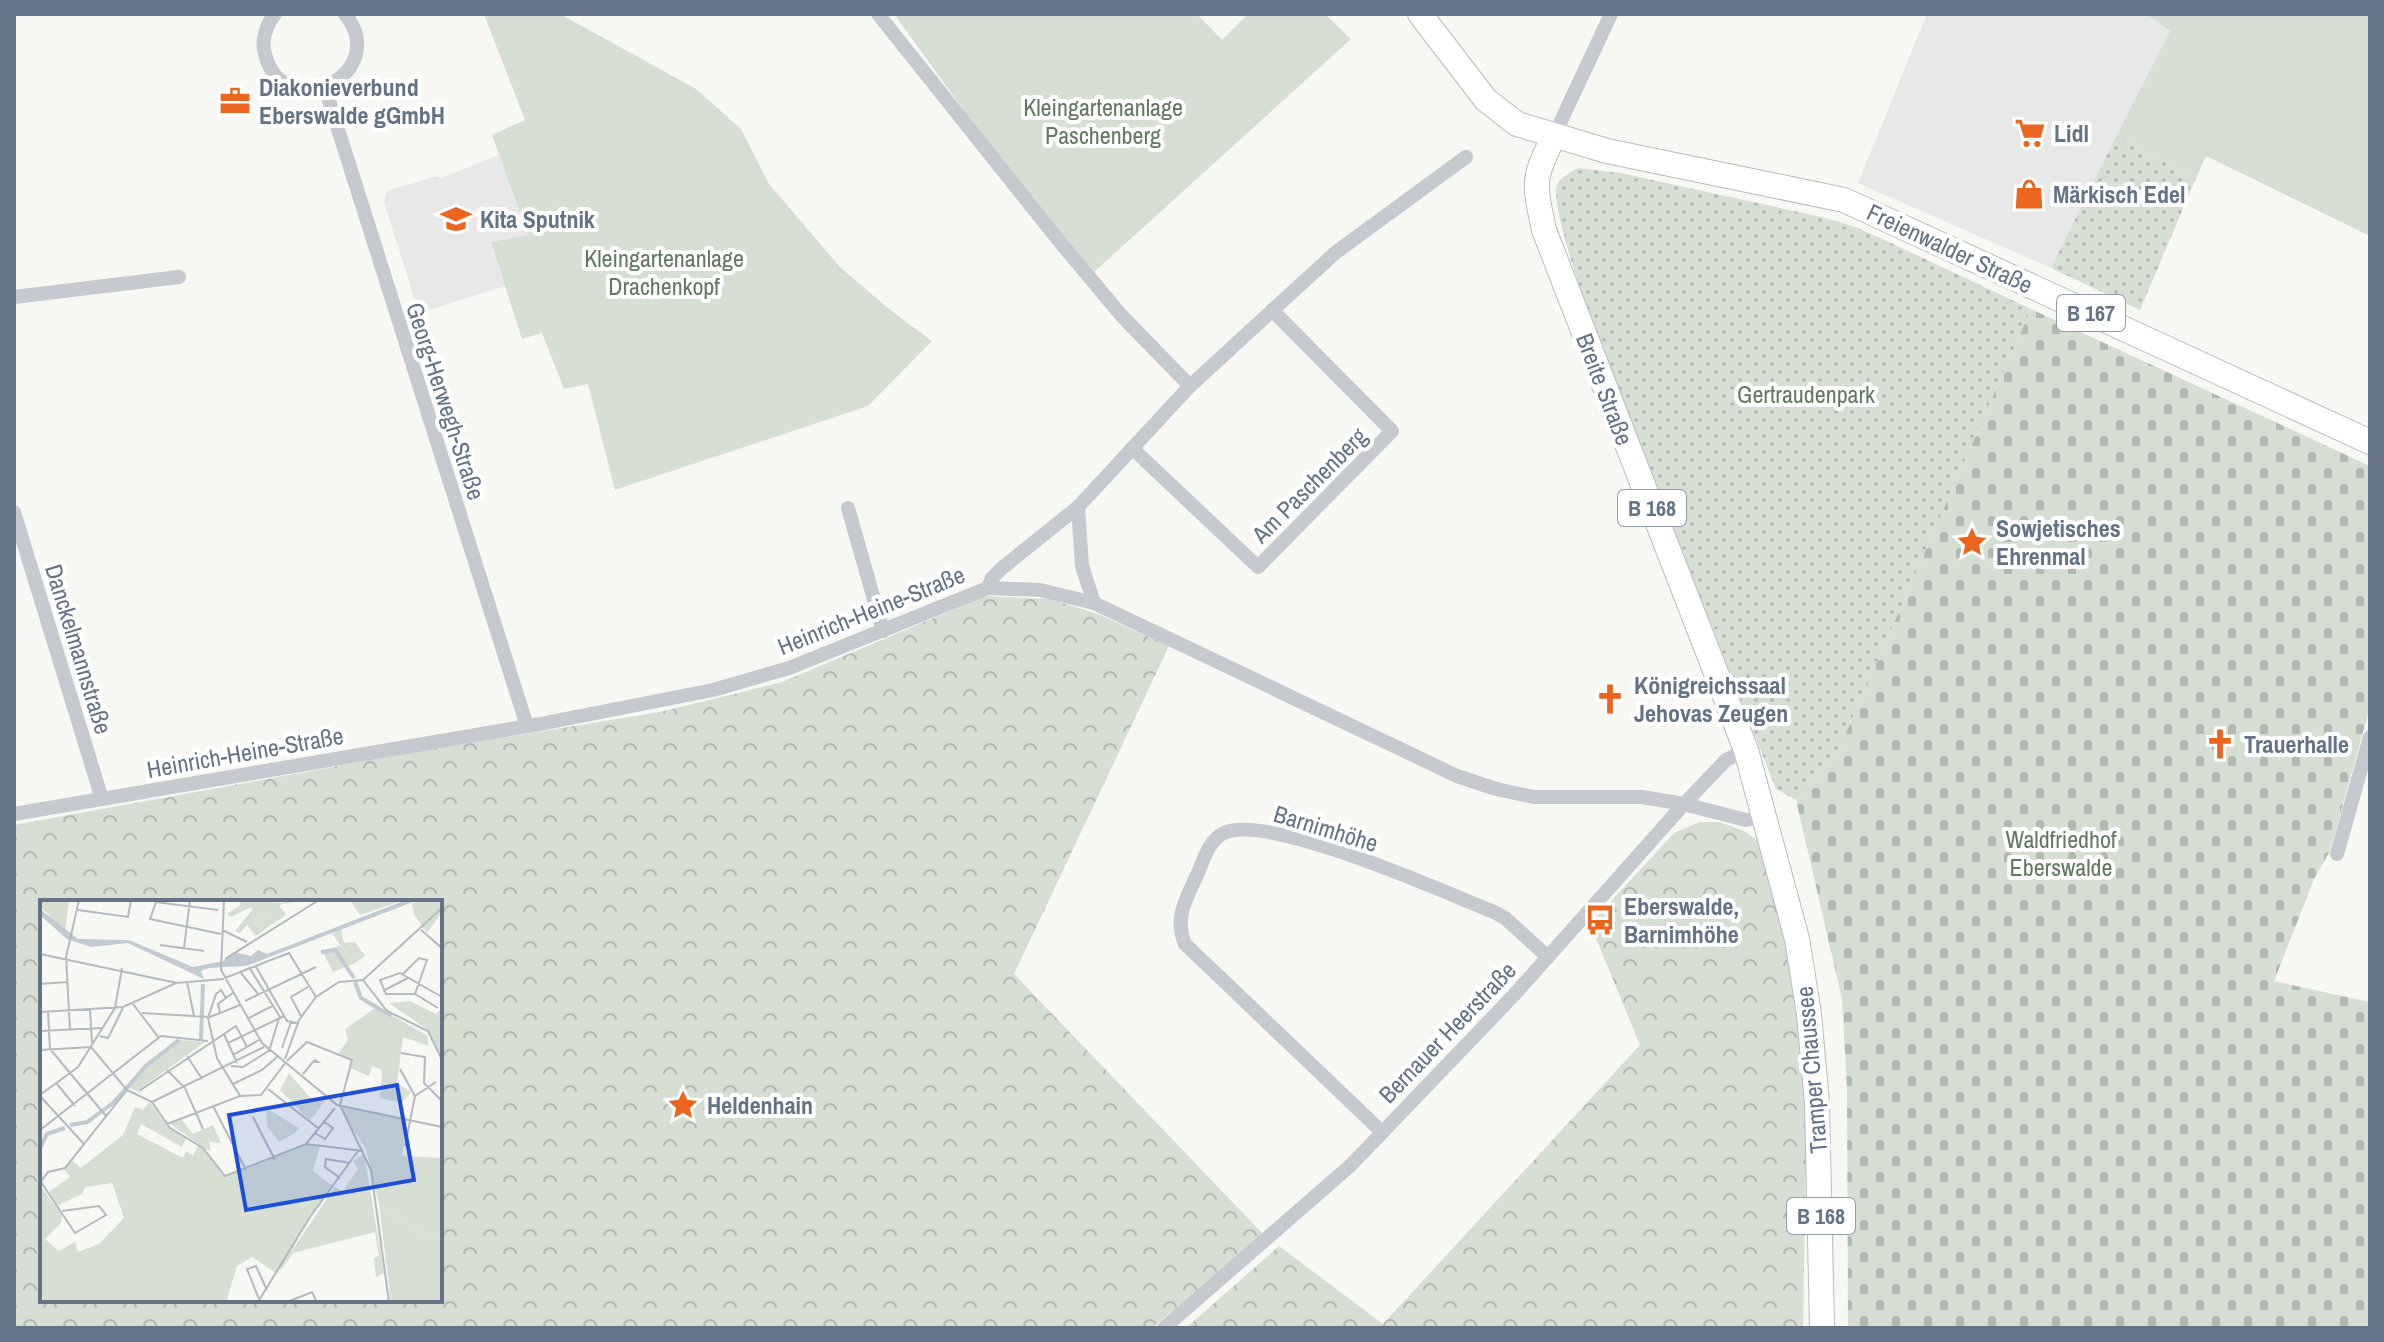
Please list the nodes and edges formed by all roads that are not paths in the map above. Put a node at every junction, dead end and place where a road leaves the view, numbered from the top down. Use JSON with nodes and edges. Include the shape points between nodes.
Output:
{"nodes":[{"id":1,"x":275,"y":14,"type":"edge"},
{"id":2,"x":345,"y":14,"type":"edge"},
{"id":3,"x":878,"y":14,"type":"edge"},
{"id":4,"x":1420,"y":14,"type":"edge"},
{"id":5,"x":1611,"y":14,"type":"edge"},
{"id":6,"x":325,"y":88,"type":"junction"},
{"id":7,"x":1554,"y":136,"type":"junction"},
{"id":8,"x":1466,"y":157,"type":"dead end"},
{"id":9,"x":179,"y":277,"type":"dead end"},
{"id":10,"x":14,"y":297,"type":"edge"},
{"id":11,"x":1272,"y":310,"type":"junction"},
{"id":12,"x":1190,"y":386,"type":"junction"},
{"id":13,"x":2370,"y":442,"type":"edge"},
{"id":14,"x":1132,"y":448,"type":"junction"},
{"id":15,"x":1078,"y":507,"type":"junction"},
{"id":16,"x":848,"y":508,"type":"dead end"},
{"id":17,"x":14,"y":512,"type":"edge"},
{"id":18,"x":988,"y":588,"type":"junction"},
{"id":19,"x":1094,"y":603,"type":"junction"},
{"id":20,"x":883,"y":631,"type":"junction"},
{"id":21,"x":527,"y":726,"type":"junction"},
{"id":22,"x":2370,"y":737,"type":"edge"},
{"id":23,"x":1746,"y":750,"type":"junction"},
{"id":24,"x":102,"y":799,"type":"junction"},
{"id":25,"x":1684,"y":804,"type":"junction"},
{"id":26,"x":14,"y":814,"type":"edge"},
{"id":27,"x":1765,"y":816,"type":"junction"},
{"id":28,"x":2337,"y":854,"type":"dead end"},
{"id":29,"x":1548,"y":957,"type":"junction"},
{"id":30,"x":1382,"y":1132,"type":"junction"},
{"id":31,"x":1164,"y":1328,"type":"edge"},
{"id":32,"x":1822,"y":1328,"type":"edge"}],
"edges":[{"from":1,"to":6,"type":"street","via":[[264,34],[269,66],[293,87]]},
{"from":2,"to":6,"type":"street","via":[[356,37],[356,53],[350,68]]},
{"from":3,"to":12,"type":"street","via":[[1073,258]]},
{"from":4,"to":7,"type":"main road","number":"B 167","via":[[1486,100],[1517,124]]},
{"from":5,"to":7,"type":"street"},
{"from":6,"to":21,"type":"street","name":"Georg-Herwegh-Straße"},
{"from":7,"to":13,"type":"main road","name":"Freienwalder Straße","number":"B 167","via":[[1844,200]]},
{"from":7,"to":23,"type":"main road","name":"Breite Straße","number":"B 168","via":[[1535,181],[1544,230]]},
{"from":8,"to":11,"type":"street","via":[[1335,253]]},
{"from":9,"to":10,"type":"street"},
{"from":11,"to":12,"type":"street"},
{"from":11,"to":14,"type":"street","name":"Am Paschenberg","via":[[1392,431],[1258,567]]},
{"from":12,"to":14,"type":"street"},
{"from":14,"to":15,"type":"street"},
{"from":15,"to":18,"type":"street","via":[[1002,568]]},
{"from":15,"to":19,"type":"street","via":[[1082,566]]},
{"from":16,"to":20,"type":"street"},
{"from":17,"to":24,"type":"street","name":"Danckelmannstraße"},
{"from":18,"to":19,"type":"street","name":"Heinrich-Heine-Straße","via":[[1040,590]]},
{"from":18,"to":20,"type":"street","name":"Heinrich-Heine-Straße"},
{"from":19,"to":25,"type":"street","name":"Heinrich-Heine-Straße","via":[[1470,780],[1534,797],[1642,797]]},
{"from":20,"to":21,"type":"street","name":"Heinrich-Heine-Straße","via":[[789,668],[713,690]]},
{"from":21,"to":24,"type":"street","name":"Heinrich-Heine-Straße"},
{"from":22,"to":28,"type":"street"},
{"from":23,"to":25,"type":"street","name":"Bernauer Heerstraße","via":[[1726,760]]},
{"from":23,"to":27,"type":"main road","name":"Breite Straße","number":"B 168"},
{"from":24,"to":26,"type":"street","name":"Heinrich-Heine-Straße"},
{"from":25,"to":27,"type":"street","name":"Heinrich-Heine-Straße","via":[[1746,820]]},
{"from":25,"to":29,"type":"street","name":"Bernauer Heerstraße"},
{"from":27,"to":32,"type":"main road","name":"Tramper Chaussee","number":"B 168","via":[[1797,939],[1809,1014],[1817,1103]]},
{"from":29,"to":30,"type":"street","name":"Bernauer Heerstraße"},
{"from":29,"to":30,"type":"street","name":"Barnimhöhe","via":[[1494,912],[1334,850],[1241,829],[1222,834],[1209,847],[1180,913],[1185,944]]},
{"from":30,"to":31,"type":"street","name":"Bernauer Heerstraße"}]}
